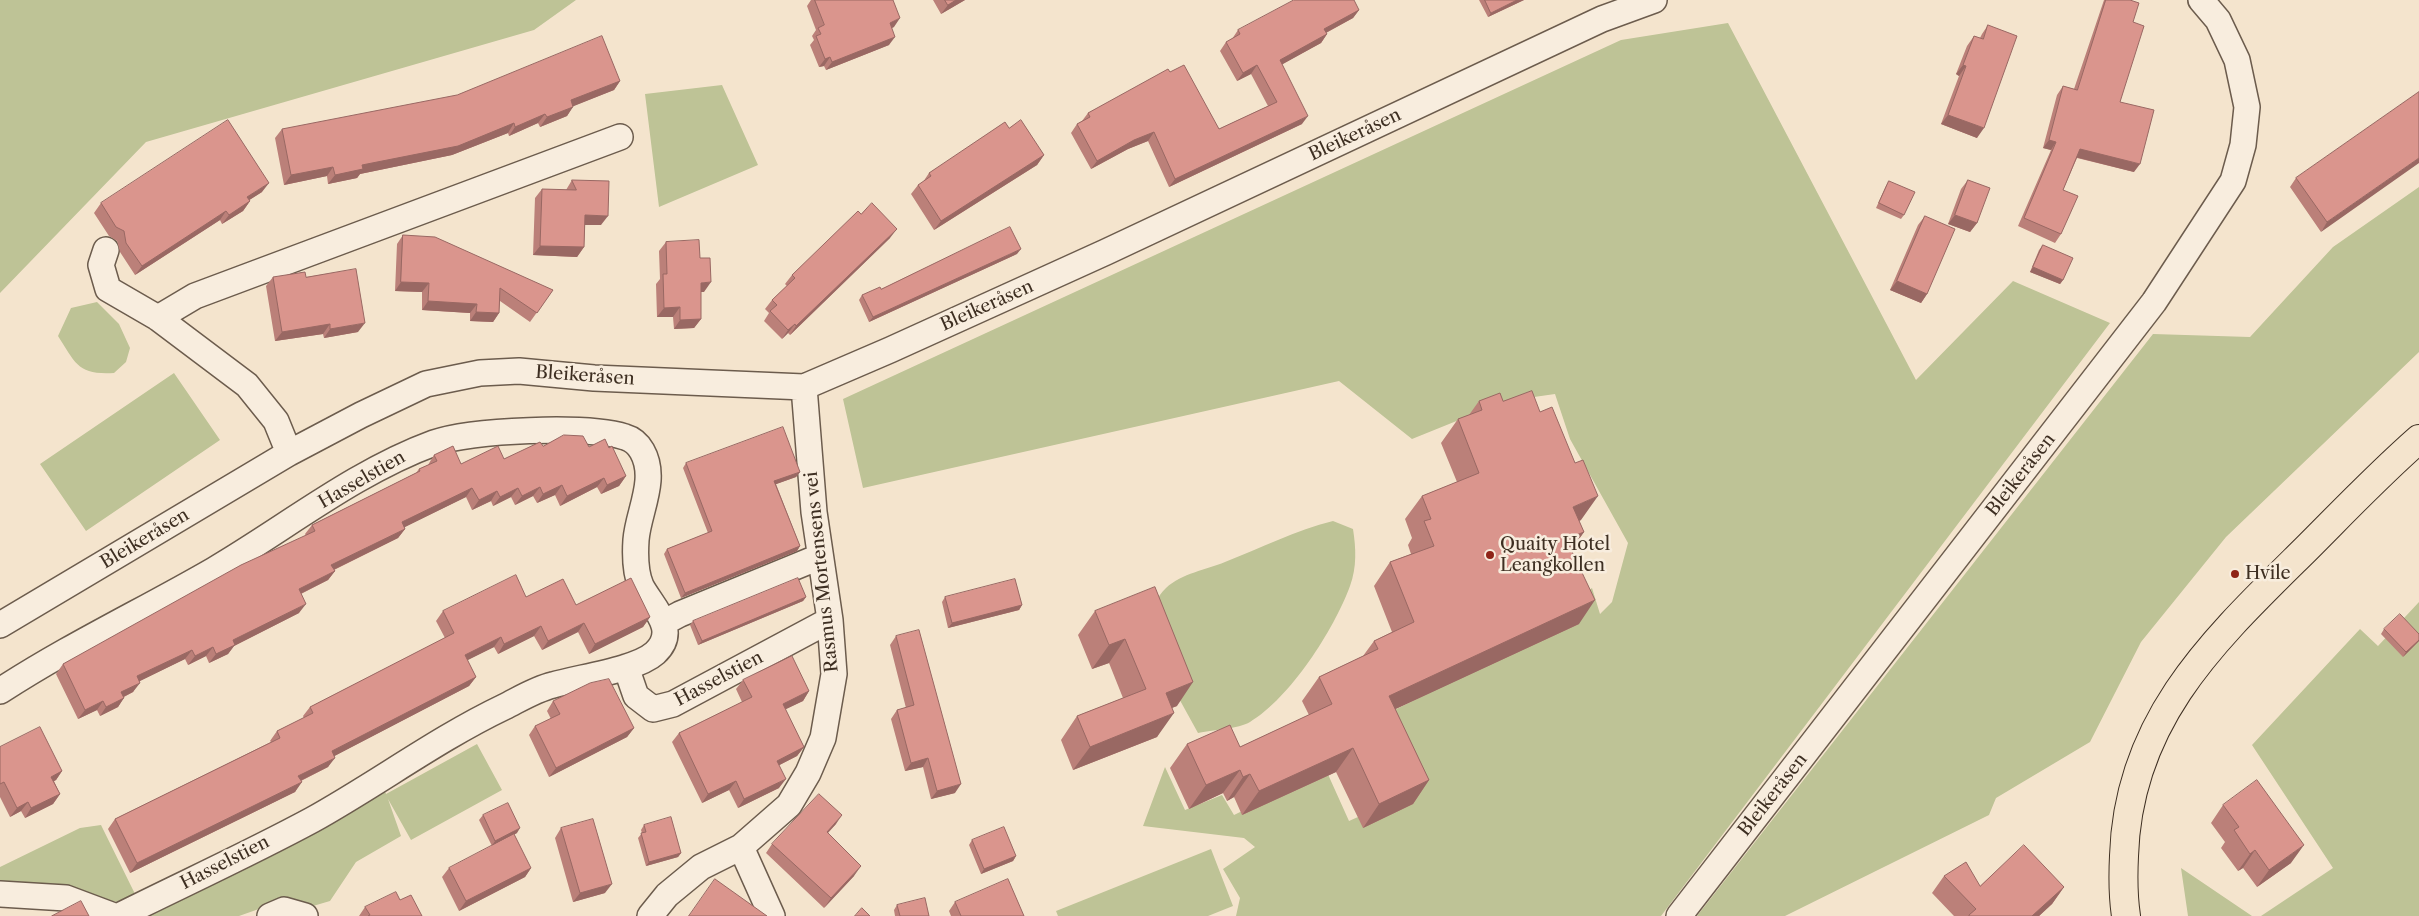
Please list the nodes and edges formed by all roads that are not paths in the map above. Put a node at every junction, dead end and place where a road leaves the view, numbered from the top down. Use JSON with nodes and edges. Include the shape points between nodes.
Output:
{"nodes":[{"id":1,"x":1654,"y":0,"type":"edge"},
{"id":2,"x":2201,"y":0,"type":"edge"},
{"id":3,"x":620,"y":137,"type":"dead end"},
{"id":4,"x":106,"y":250,"type":"dead end"},
{"id":5,"x":158,"y":318,"type":"junction"},
{"id":6,"x":804,"y":387,"type":"junction"},
{"id":7,"x":2419,"y":439,"type":"edge"},
{"id":8,"x":289,"y":453,"type":"junction"},
{"id":9,"x":819,"y":557,"type":"junction"},
{"id":10,"x":830,"y":620,"type":"junction"},
{"id":11,"x":665,"y":622,"type":"junction"},
{"id":12,"x":0,"y":625,"type":"edge"},
{"id":13,"x":626,"y":667,"type":"junction"},
{"id":14,"x":0,"y":691,"type":"edge"},
{"id":15,"x":741,"y":848,"type":"junction"},
{"id":16,"x":0,"y":894,"type":"edge"},
{"id":17,"x":114,"y":916,"type":"edge"},
{"id":18,"x":119,"y":916,"type":"edge"},
{"id":19,"x":270,"y":916,"type":"edge"},
{"id":20,"x":305,"y":916,"type":"edge"},
{"id":21,"x":650,"y":916,"type":"edge"},
{"id":22,"x":772,"y":916,"type":"edge"},
{"id":23,"x":1679,"y":916,"type":"edge"},
{"id":24,"x":2126,"y":916,"type":"edge"}],
"edges":[{"from":1,"to":6,"type":"street","name":"Bleikeråsen","via":[[1602,19],[1106,252]]},
{"from":2,"to":23,"type":"street","name":"Bleikeråsen","via":[[2218,20],[2237,60],[2247,107],[2243,145],[2233,181],[2154,302]]},
{"from":3,"to":5,"type":"street","via":[[204,293]]},
{"from":4,"to":5,"type":"street","via":[[101,265],[108,289]]},
{"from":5,"to":8,"type":"street","via":[[247,385],[276,421]]},
{"from":6,"to":8,"type":"street","name":"Bleikeråsen","via":[[594,378],[519,371],[480,373],[426,384]]},
{"from":6,"to":9,"type":"street","name":"Rasmus Mortensens vei"},
{"from":7,"to":24,"type":"main road","via":[[2253,600],[2190,673],[2173,698],[2144,751],[2134,784],[2124,838]]},
{"from":8,"to":12,"type":"street","name":"Bleikeråsen"},
{"from":9,"to":10,"type":"street","name":"Rasmus Mortensens vei"},
{"from":9,"to":11,"type":"street"},
{"from":10,"to":13,"type":"street","name":"Hasselstien","via":[[673,704],[653,709],[636,696]]},
{"from":10,"to":15,"type":"street","name":"Rasmus Mortensens vei","via":[[834,674],[823,738],[808,774],[789,805]]},
{"from":11,"to":13,"type":"street","name":"Hasselstien","via":[[664,641],[654,654]]},
{"from":11,"to":14,"type":"street","name":"Hasselstien","via":[[640,582],[635,556],[637,526],[645,506],[646,489],[647,465],[640,448],[629,438],[596,430],[483,434],[438,441],[387,463],[214,569],[38,666]]},
{"from":13,"to":18,"type":"street","name":"Hasselstien","via":[[548,686],[469,724],[310,821]]},
{"from":15,"to":21,"type":"street","name":"Rasmus Mortensens vei","via":[[701,867],[667,895]]},
{"from":15,"to":22,"type":"street"},
{"from":16,"to":17,"type":"street","via":[[66,898]]},
{"from":19,"to":20,"type":"street","via":[[284,910]]}]}
